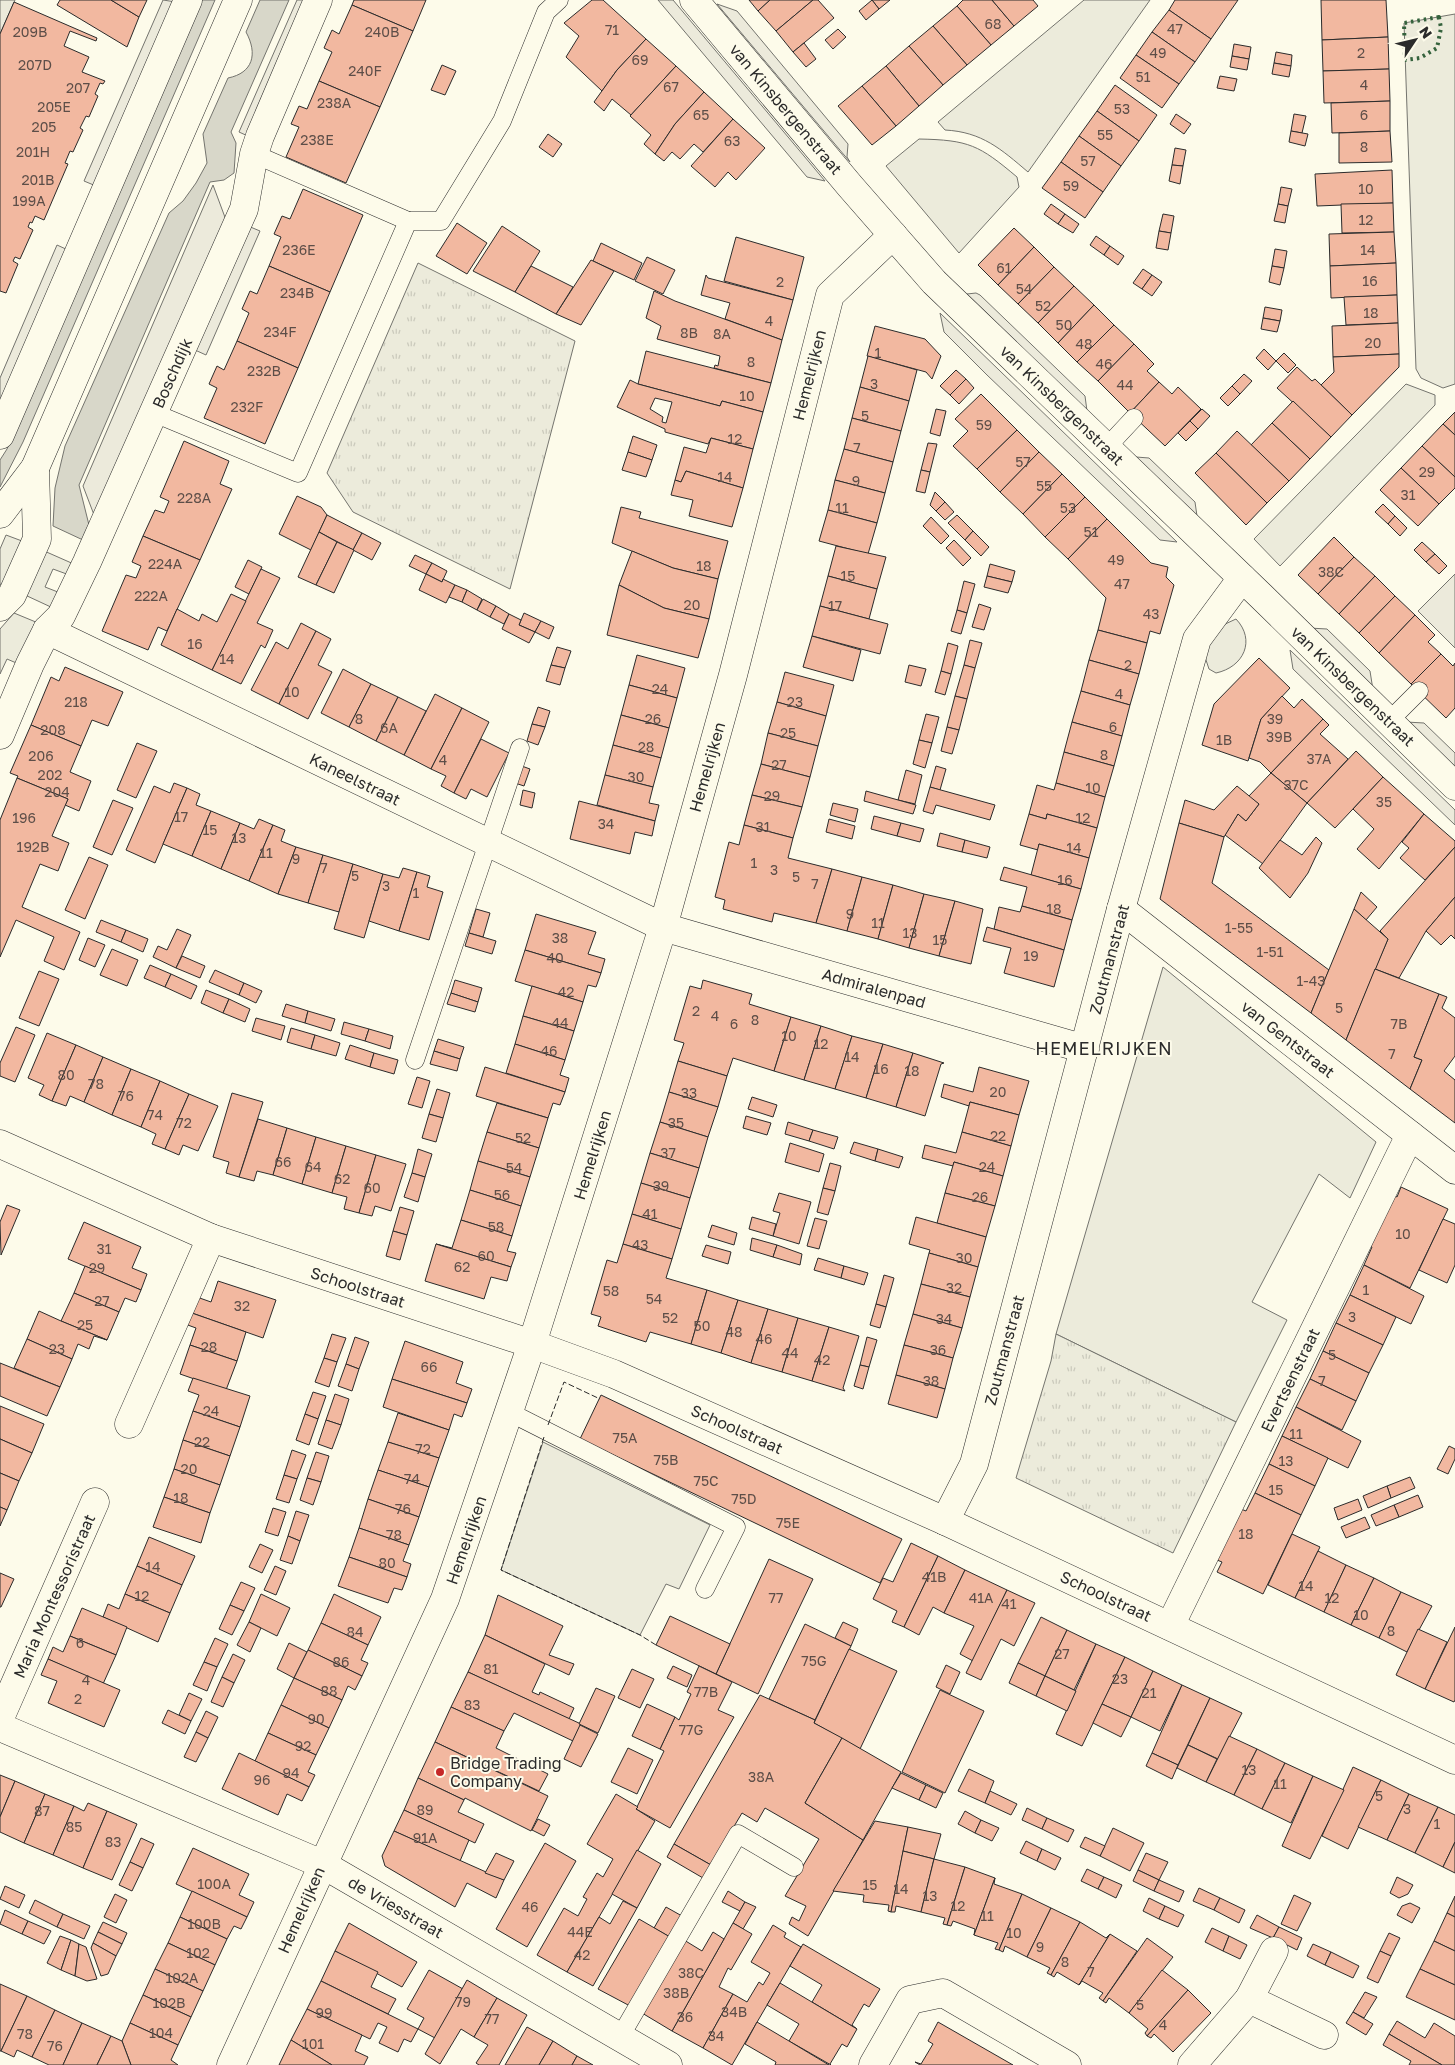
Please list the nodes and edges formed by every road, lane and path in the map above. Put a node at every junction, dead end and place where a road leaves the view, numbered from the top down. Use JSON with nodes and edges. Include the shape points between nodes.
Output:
{"nodes":[{"id":1,"x":188,"y":0,"type":"edge"},
{"id":2,"x":238,"y":0,"type":"edge"},
{"id":3,"x":318,"y":0,"type":"edge"},
{"id":4,"x":559,"y":0,"type":"edge"},
{"id":5,"x":694,"y":0,"type":"edge"},
{"id":6,"x":254,"y":154,"type":"junction"},
{"id":7,"x":408,"y":221,"type":"junction"},
{"id":8,"x":893,"y":235,"type":"junction"},
{"id":9,"x":154,"y":413,"type":"junction"},
{"id":10,"x":1134,"y":418,"type":"dead end"},
{"id":11,"x":0,"y":435,"type":"edge"},
{"id":12,"x":1106,"y":448,"type":"junction"},
{"id":13,"x":35,"y":468,"type":"junction"},
{"id":14,"x":0,"y":514,"type":"edge"},
{"id":15,"x":1242,"y":578,"type":"junction"},
{"id":16,"x":0,"y":607,"type":"edge"},
{"id":17,"x":47,"y":630,"type":"junction"},
{"id":18,"x":1419,"y":691,"type":"dead end"},
{"id":19,"x":1389,"y":721,"type":"junction"},
{"id":20,"x":0,"y":735,"type":"edge"},
{"id":21,"x":520,"y":748,"type":"dead end"},
{"id":22,"x":1455,"y":786,"type":"edge"},
{"id":23,"x":488,"y":844,"type":"junction"},
{"id":24,"x":1121,"y":909,"type":"junction"},
{"id":25,"x":663,"y":927,"type":"junction"},
{"id":26,"x":1085,"y":1049,"type":"junction"},
{"id":27,"x":415,"y":1060,"type":"dead end"},
{"id":28,"x":1410,"y":1135,"type":"junction"},
{"id":29,"x":0,"y":1144,"type":"edge"},
{"id":30,"x":1455,"y":1170,"type":"edge"},
{"id":31,"x":211,"y":1238,"type":"junction"},
{"id":32,"x":532,"y":1344,"type":"junction"},
{"id":33,"x":509,"y":1412,"type":"junction"},
{"id":34,"x":129,"y":1424,"type":"dead end"},
{"id":35,"x":95,"y":1502,"type":"dead end"},
{"id":36,"x":945,"y":1522,"type":"junction"},
{"id":37,"x":705,"y":1589,"type":"dead end"},
{"id":38,"x":1170,"y":1626,"type":"junction"},
{"id":39,"x":0,"y":1718,"type":"edge"},
{"id":40,"x":0,"y":1728,"type":"edge"},
{"id":41,"x":1455,"y":1760,"type":"edge"},
{"id":42,"x":322,"y":1864,"type":"junction"},
{"id":43,"x":794,"y":1866,"type":"dead end"},
{"id":44,"x":1274,"y":1951,"type":"dead end"},
{"id":45,"x":1249,"y":1999,"type":"junction"},
{"id":46,"x":1324,"y":2035,"type":"dead end"},
{"id":47,"x":620,"y":2037,"type":"junction"},
{"id":48,"x":231,"y":2065,"type":"edge"},
{"id":49,"x":668,"y":2065,"type":"edge"},
{"id":50,"x":873,"y":2065,"type":"edge"},
{"id":51,"x":1067,"y":2065,"type":"edge"},
{"id":52,"x":1192,"y":2065,"type":"edge"}],
"edges":[{"from":1,"to":11,"type":"street"},
{"from":2,"to":13,"type":"street"},
{"from":3,"to":6,"type":"street","name":"Boschdijk"},
{"from":4,"to":7,"type":"lane","via":[[546,12],[502,121],[442,221]]},
{"from":5,"to":8,"type":"street","name":"van Kinsbergenstraat"},
{"from":6,"to":7,"type":"lane"},
{"from":6,"to":9,"type":"street","name":"Boschdijk","via":[[244,209]]},
{"from":7,"to":9,"type":"lane","via":[[298,473]]},
{"from":8,"to":12,"type":"street","name":"van Kinsbergenstraat","via":[[934,282]]},
{"from":8,"to":25,"type":"street","name":"Hemelrijken","via":[[830,295],[733,675]]},
{"from":9,"to":17,"type":"street","name":"Boschdijk","via":[[62,616]]},
{"from":10,"to":12,"type":"lane"},
{"from":12,"to":15,"type":"street","name":"van Kinsbergenstraat"},
{"from":13,"to":14,"type":"street"},
{"from":13,"to":16,"type":"street","via":[[36,539],[12,595]]},
{"from":15,"to":19,"type":"street","name":"van Kinsbergenstraat"},
{"from":15,"to":24,"type":"street","name":"Zoutmanstraat","via":[[1197,639]]},
{"from":17,"to":20,"type":"street","name":"Boschdijk"},
{"from":17,"to":23,"type":"street","name":"Kaneelstraat"},
{"from":18,"to":19,"type":"lane"},
{"from":19,"to":22,"type":"street","name":"van Kinsbergenstraat"},
{"from":21,"to":23,"type":"lane"},
{"from":23,"to":25,"type":"street","name":"Kaneelstraat"},
{"from":23,"to":27,"type":"lane"},
{"from":24,"to":26,"type":"street","name":"Zoutmanstraat"},
{"from":24,"to":28,"type":"street","name":"van Gentstraat"},
{"from":25,"to":26,"type":"street","name":"Admiralenpad"},
{"from":25,"to":32,"type":"street","name":"Hemelrijken"},
{"from":26,"to":36,"type":"street","name":"Zoutmanstraat","via":[[974,1464]]},
{"from":28,"to":30,"type":"street","name":"van Gentstraat"},
{"from":28,"to":38,"type":"street","name":"Evertsenstraat"},
{"from":29,"to":31,"type":"street","name":"Schoolstraat"},
{"from":31,"to":32,"type":"street","name":"Schoolstraat"},
{"from":31,"to":34,"type":"street"},
{"from":32,"to":33,"type":"street","name":"Hemelrijken"},
{"from":32,"to":36,"type":"street","name":"Schoolstraat","via":[[614,1374]]},
{"from":33,"to":37,"type":"lane","via":[[736,1527]]},
{"from":33,"to":42,"type":"street","name":"Hemelrijken","via":[[445,1599]]},
{"from":35,"to":39,"type":"street","name":"Maria Montessoristraat"},
{"from":36,"to":38,"type":"street","name":"Schoolstraat"},
{"from":38,"to":41,"type":"street","name":"Schoolstraat"},
{"from":40,"to":42,"type":"street","name":"de Vriesstraat"},
{"from":42,"to":47,"type":"street","name":"de Vriesstraat"},
{"from":42,"to":48,"type":"street","name":"Hemelrijken"},
{"from":43,"to":47,"type":"lane","via":[[738,1834]]},
{"from":44,"to":45,"type":"street"},
{"from":45,"to":46,"type":"street"},
{"from":45,"to":52,"type":"street"},
{"from":47,"to":49,"type":"street","name":"de Vriesstraat"},
{"from":50,"to":51,"type":"street","via":[[910,2000],[942,1993]]}]}
